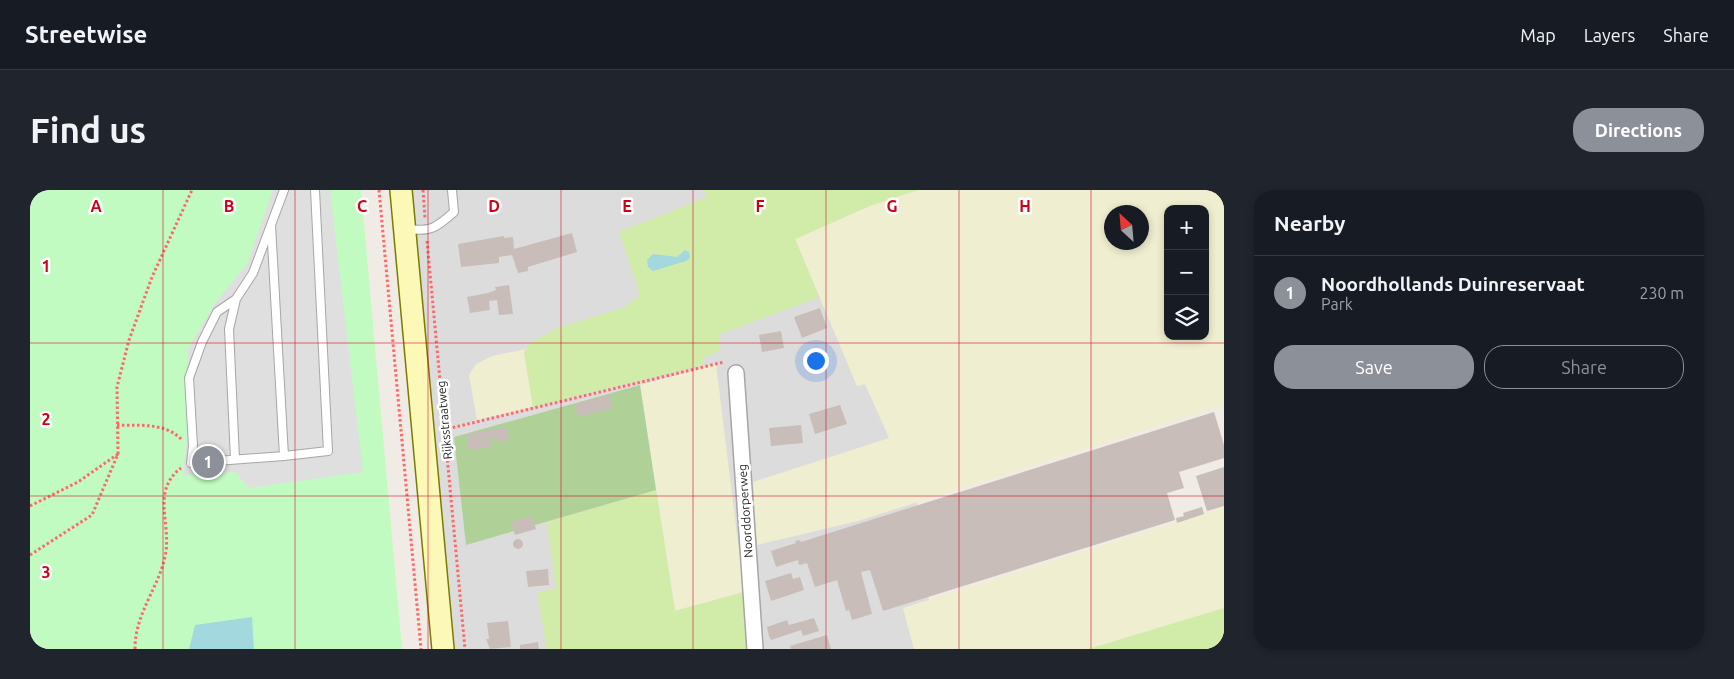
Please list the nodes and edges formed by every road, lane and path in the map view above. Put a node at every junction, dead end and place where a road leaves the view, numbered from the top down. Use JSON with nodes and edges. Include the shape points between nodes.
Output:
{"nodes":[{"id":1,"x":192,"y":190,"type":"edge"},
{"id":2,"x":284,"y":190,"type":"edge"},
{"id":3,"x":315,"y":190,"type":"edge"},
{"id":4,"x":379,"y":190,"type":"edge"},
{"id":5,"x":401,"y":190,"type":"edge"},
{"id":6,"x":423,"y":190,"type":"edge"},
{"id":7,"x":452,"y":190,"type":"edge"},
{"id":8,"x":271,"y":224,"type":"junction"},
{"id":9,"x":405,"y":229,"type":"junction"},
{"id":10,"x":426,"y":231,"type":"junction"},
{"id":11,"x":236,"y":299,"type":"junction"},
{"id":12,"x":736,"y":373,"type":"joint"},
{"id":13,"x":118,"y":425,"type":"junction"},
{"id":14,"x":444,"y":429,"type":"junction"},
{"id":15,"x":424,"y":434,"type":"junction"},
{"id":16,"x":402,"y":439,"type":"junction"},
{"id":17,"x":118,"y":454,"type":"junction"},
{"id":18,"x":284,"y":456,"type":"junction"},
{"id":19,"x":235,"y":459,"type":"junction"},
{"id":20,"x":191,"y":463,"type":"junction"},
{"id":21,"x":30,"y":506,"type":"edge"},
{"id":22,"x":30,"y":555,"type":"edge"},
{"id":23,"x":135,"y":649,"type":"edge"},
{"id":24,"x":421,"y":649,"type":"edge"},
{"id":25,"x":443,"y":649,"type":"edge"},
{"id":26,"x":465,"y":649,"type":"edge"},
{"id":27,"x":755,"y":649,"type":"edge"}],
"edges":[{"from":1,"to":13,"type":"path","via":[[152,278],[129,340],[117,387]]},
{"from":2,"to":8,"type":"lane"},
{"from":3,"to":18,"type":"lane","via":[[328,451]]},
{"from":4,"to":16,"type":"path"},
{"from":5,"to":9,"type":"main road","name":"Rijksstraatweg"},
{"from":6,"to":10,"type":"path","name":"Rijksstraatweg"},
{"from":7,"to":10,"type":"lane","via":[[454,212],[440,225]]},
{"from":8,"to":11,"type":"lane","via":[[253,273]]},
{"from":8,"to":18,"type":"lane"},
{"from":9,"to":10,"type":"lane"},
{"from":9,"to":15,"type":"main road","name":"Rijksstraatweg"},
{"from":10,"to":14,"type":"path","name":"Rijksstraatweg"},
{"from":11,"to":19,"type":"lane","via":[[229,329]]},
{"from":11,"to":20,"type":"lane","via":[[217,312],[202,342],[190,378]]},
{"from":12,"to":14,"type":"path","via":[[730,360]]},
{"from":12,"to":27,"type":"street","name":"Noorddorperweg"},
{"from":13,"to":17,"type":"path"},
{"from":13,"to":20,"type":"path","via":[[172,430],[185,443]]},
{"from":14,"to":15,"type":"path"},
{"from":14,"to":26,"type":"path","name":"Rijksstraatweg"},
{"from":15,"to":16,"type":"path"},
{"from":15,"to":25,"type":"main road","name":"Rijksstraatweg"},
{"from":16,"to":24,"type":"path"},
{"from":17,"to":21,"type":"path","via":[[78,482]]},
{"from":17,"to":22,"type":"path","via":[[92,515]]},
{"from":18,"to":19,"type":"lane"},
{"from":19,"to":20,"type":"lane"},
{"from":20,"to":23,"type":"path","via":[[170,476],[165,490],[163,568],[135,631]]}]}
